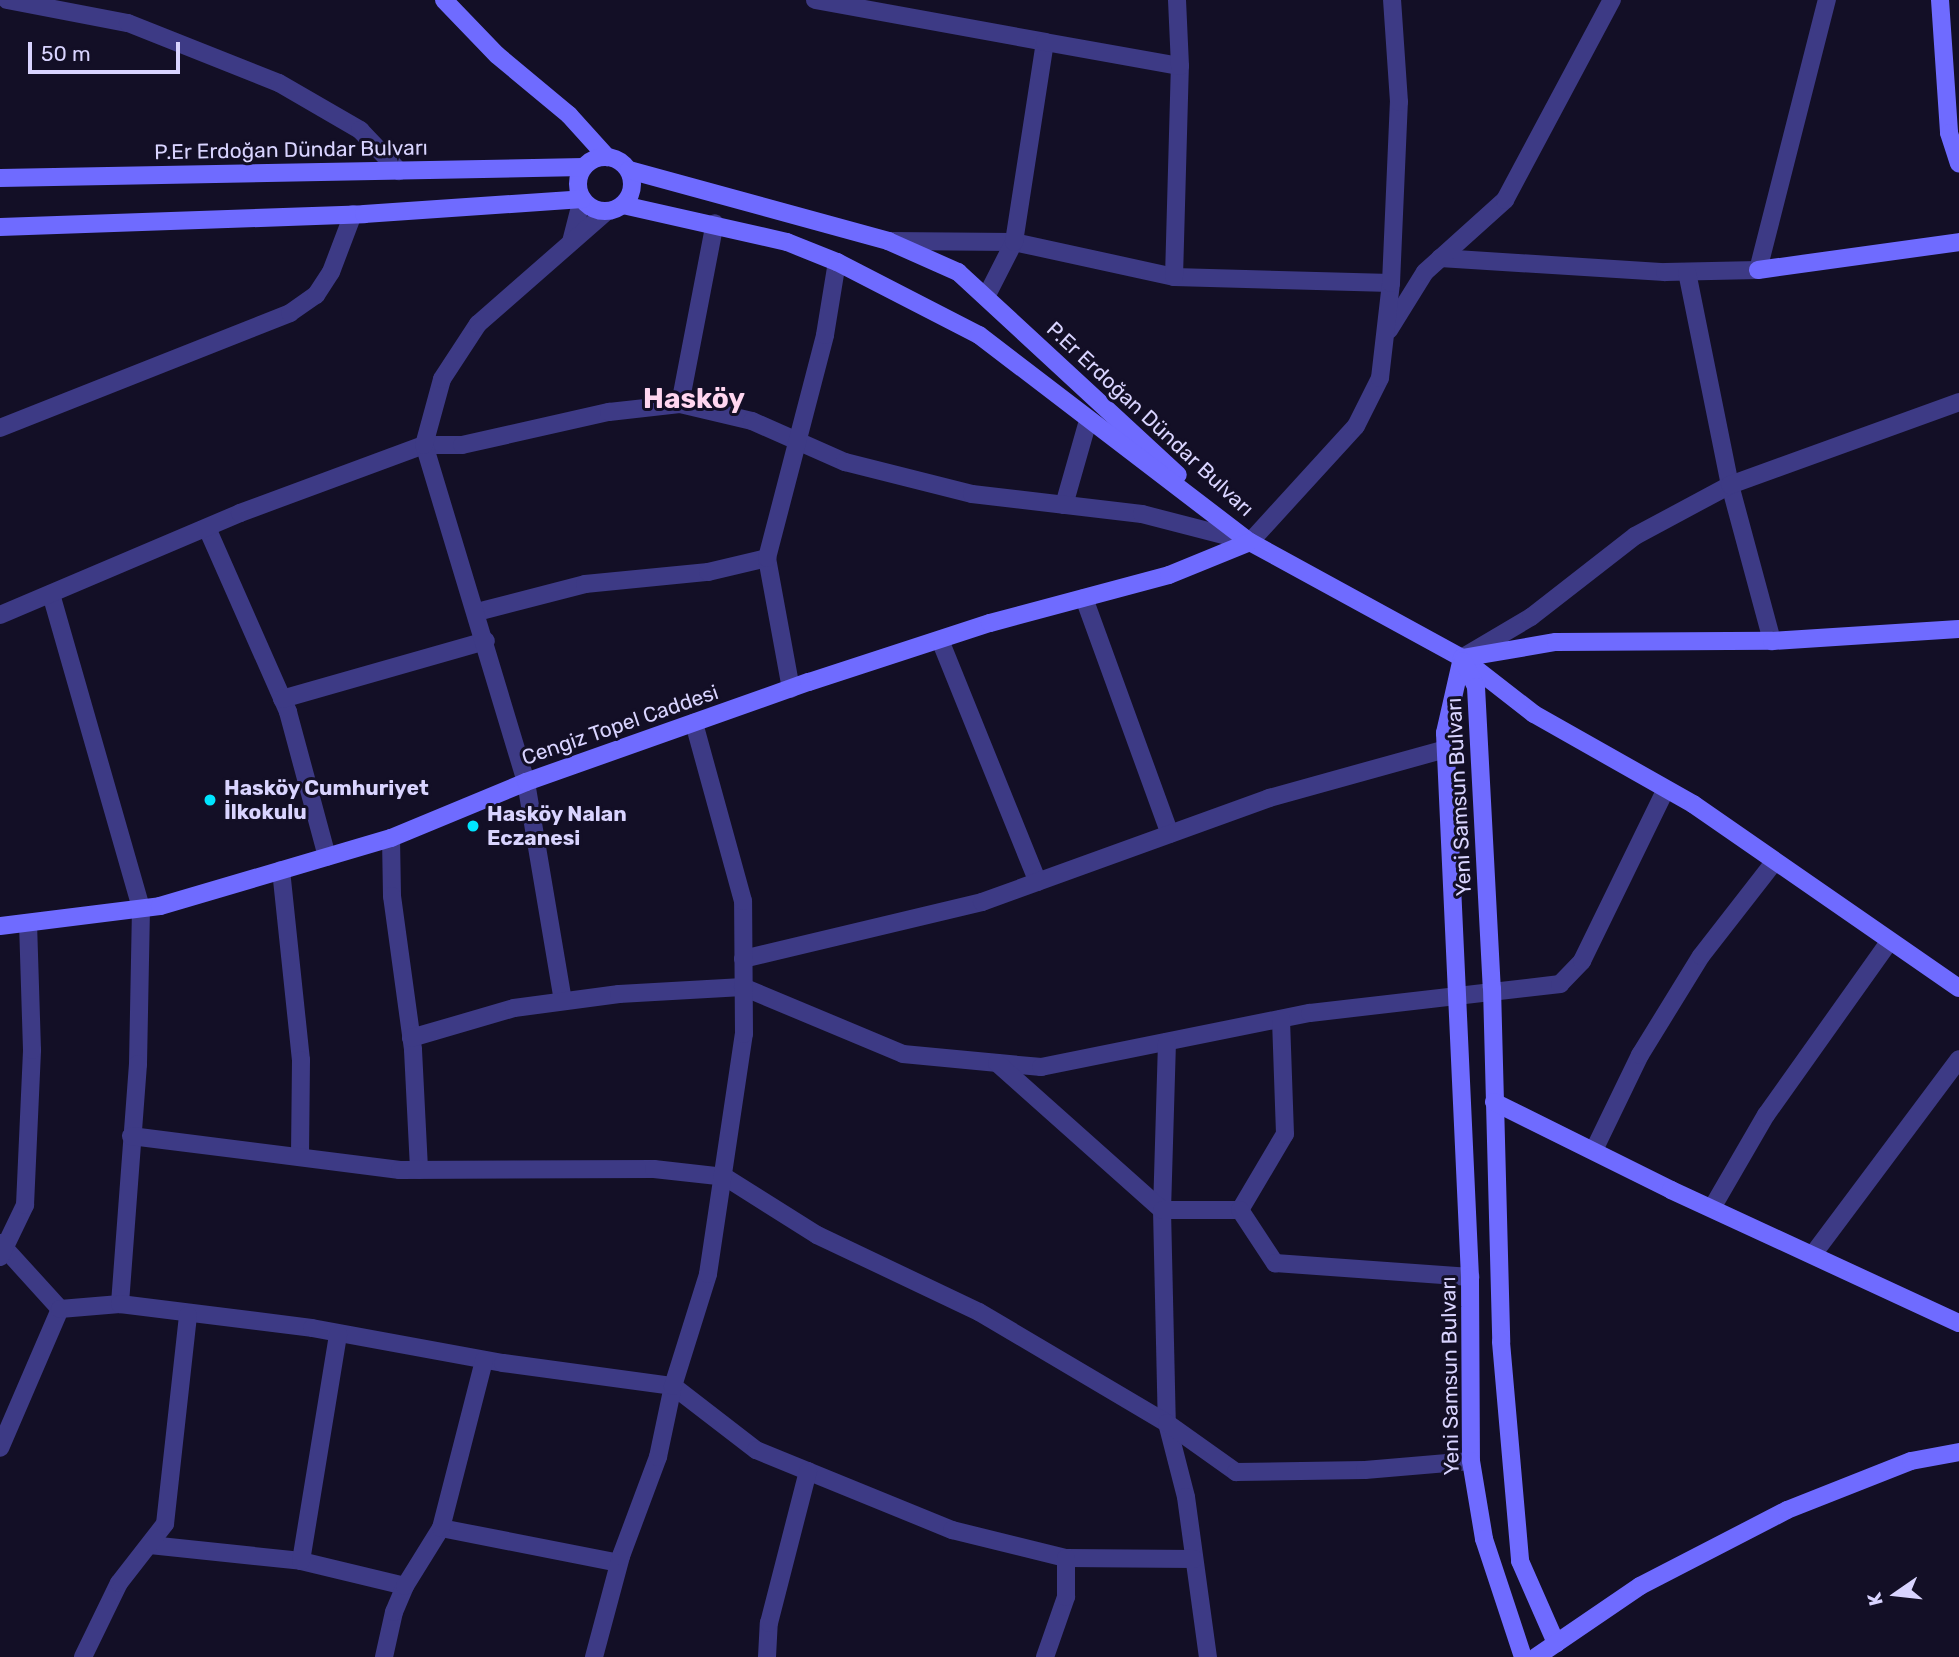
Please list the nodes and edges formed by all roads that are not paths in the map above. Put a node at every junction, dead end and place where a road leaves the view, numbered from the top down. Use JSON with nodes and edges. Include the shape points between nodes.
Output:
{"nodes":[{"id":1,"x":7,"y":0,"type":"edge"},
{"id":2,"x":444,"y":0,"type":"edge"},
{"id":3,"x":815,"y":0,"type":"edge"},
{"id":4,"x":1177,"y":0,"type":"edge"},
{"id":5,"x":1392,"y":0,"type":"edge"},
{"id":6,"x":1612,"y":0,"type":"edge"},
{"id":7,"x":1827,"y":0,"type":"edge"},
{"id":8,"x":1940,"y":0,"type":"edge"},
{"id":9,"x":1045,"y":42,"type":"junction"},
{"id":10,"x":1180,"y":66,"type":"junction"},
{"id":11,"x":593,"y":162,"type":"junction"},
{"id":12,"x":1959,"y":163,"type":"edge"},
{"id":13,"x":629,"y":170,"type":"junction"},
{"id":14,"x":399,"y":171,"type":"junction"},
{"id":15,"x":0,"y":178,"type":"edge"},
{"id":16,"x":582,"y":200,"type":"junction"},
{"id":17,"x":615,"y":208,"type":"junction"},
{"id":18,"x":353,"y":214,"type":"junction"},
{"id":19,"x":715,"y":223,"type":"junction"},
{"id":20,"x":0,"y":227,"type":"edge"},
{"id":21,"x":888,"y":241,"type":"junction"},
{"id":22,"x":571,"y":242,"type":"junction"},
{"id":23,"x":1014,"y":242,"type":"junction"},
{"id":24,"x":1959,"y":242,"type":"edge"},
{"id":25,"x":1440,"y":258,"type":"junction"},
{"id":26,"x":837,"y":262,"type":"junction"},
{"id":27,"x":1758,"y":270,"type":"junction"},
{"id":28,"x":1687,"y":272,"type":"junction"},
{"id":29,"x":1174,"y":277,"type":"junction"},
{"id":30,"x":1391,"y":283,"type":"junction"},
{"id":31,"x":986,"y":297,"type":"junction"},
{"id":32,"x":1385,"y":336,"type":"junction"},
{"id":33,"x":1959,"y":402,"type":"edge"},
{"id":34,"x":680,"y":404,"type":"junction"},
{"id":35,"x":1088,"y":421,"type":"junction"},
{"id":36,"x":0,"y":428,"type":"edge"},
{"id":37,"x":797,"y":441,"type":"junction"},
{"id":38,"x":424,"y":445,"type":"junction"},
{"id":39,"x":1730,"y":485,"type":"junction"},
{"id":40,"x":1064,"y":505,"type":"junction"},
{"id":41,"x":207,"y":528,"type":"junction"},
{"id":42,"x":1250,"y":542,"type":"junction"},
{"id":43,"x":767,"y":558,"type":"junction"},
{"id":44,"x":51,"y":594,"type":"junction"},
{"id":45,"x":1084,"y":598,"type":"junction"},
{"id":46,"x":477,"y":612,"type":"junction"},
{"id":47,"x":0,"y":615,"type":"edge"},
{"id":48,"x":1959,"y":629,"type":"edge"},
{"id":49,"x":940,"y":640,"type":"junction"},
{"id":50,"x":486,"y":641,"type":"junction"},
{"id":51,"x":1772,"y":641,"type":"junction"},
{"id":52,"x":1462,"y":658,"type":"junction"},
{"id":53,"x":792,"y":688,"type":"junction"},
{"id":54,"x":282,"y":699,"type":"junction"},
{"id":55,"x":694,"y":723,"type":"junction"},
{"id":56,"x":1446,"y":749,"type":"junction"},
{"id":57,"x":526,"y":782,"type":"junction"},
{"id":58,"x":1666,"y":789,"type":"junction"},
{"id":59,"x":1170,"y":834,"type":"junction"},
{"id":60,"x":391,"y":838,"type":"junction"},
{"id":61,"x":327,"y":857,"type":"junction"},
{"id":62,"x":1775,"y":861,"type":"junction"},
{"id":63,"x":281,"y":870,"type":"junction"},
{"id":64,"x":1038,"y":882,"type":"junction"},
{"id":65,"x":141,"y":908,"type":"junction"},
{"id":66,"x":28,"y":923,"type":"junction"},
{"id":67,"x":0,"y":926,"type":"edge"},
{"id":68,"x":1889,"y":942,"type":"junction"},
{"id":69,"x":743,"y":959,"type":"junction"},
{"id":70,"x":743,"y":987,"type":"junction"},
{"id":71,"x":1492,"y":988,"type":"junction"},
{"id":72,"x":1959,"y":988,"type":"edge"},
{"id":73,"x":1460,"y":994,"type":"junction"},
{"id":74,"x":563,"y":1001,"type":"junction"},
{"id":75,"x":1281,"y":1019,"type":"junction"},
{"id":76,"x":411,"y":1038,"type":"junction"},
{"id":77,"x":1167,"y":1042,"type":"junction"},
{"id":78,"x":1959,"y":1059,"type":"edge"},
{"id":79,"x":997,"y":1063,"type":"junction"},
{"id":80,"x":1494,"y":1102,"type":"junction"},
{"id":81,"x":131,"y":1136,"type":"junction"},
{"id":82,"x":1594,"y":1150,"type":"junction"},
{"id":83,"x":300,"y":1156,"type":"junction"},
{"id":84,"x":419,"y":1170,"type":"junction"},
{"id":85,"x":724,"y":1177,"type":"junction"},
{"id":86,"x":1712,"y":1208,"type":"junction"},
{"id":87,"x":1162,"y":1210,"type":"junction"},
{"id":88,"x":1240,"y":1210,"type":"junction"},
{"id":89,"x":2,"y":1250,"type":"edge"},
{"id":90,"x":1814,"y":1253,"type":"junction"},
{"id":91,"x":1470,"y":1277,"type":"junction"},
{"id":92,"x":120,"y":1304,"type":"junction"},
{"id":93,"x":60,"y":1310,"type":"junction"},
{"id":94,"x":188,"y":1315,"type":"junction"},
{"id":95,"x":1959,"y":1323,"type":"edge"},
{"id":96,"x":338,"y":1334,"type":"junction"},
{"id":97,"x":484,"y":1360,"type":"junction"},
{"id":98,"x":673,"y":1386,"type":"junction"},
{"id":99,"x":1167,"y":1423,"type":"junction"},
{"id":100,"x":0,"y":1448,"type":"edge"},
{"id":101,"x":1959,"y":1451,"type":"edge"},
{"id":102,"x":1471,"y":1461,"type":"junction"},
{"id":103,"x":808,"y":1471,"type":"junction"},
{"id":104,"x":441,"y":1528,"type":"junction"},
{"id":105,"x":150,"y":1545,"type":"junction"},
{"id":106,"x":1066,"y":1558,"type":"junction"},
{"id":107,"x":1194,"y":1559,"type":"junction"},
{"id":108,"x":300,"y":1561,"type":"junction"},
{"id":109,"x":619,"y":1563,"type":"junction"},
{"id":110,"x":405,"y":1586,"type":"junction"},
{"id":111,"x":1556,"y":1643,"type":"junction"},
{"id":112,"x":83,"y":1657,"type":"edge"},
{"id":113,"x":384,"y":1657,"type":"edge"},
{"id":114,"x":594,"y":1657,"type":"edge"},
{"id":115,"x":767,"y":1657,"type":"edge"},
{"id":116,"x":1045,"y":1657,"type":"edge"},
{"id":117,"x":1208,"y":1657,"type":"edge"},
{"id":118,"x":1523,"y":1657,"type":"edge"},
{"id":119,"x":1536,"y":1657,"type":"edge"}],
"edges":[{"from":1,"to":14,"type":"street","via":[[128,23],[279,83],[360,130]]},
{"from":2,"to":11,"type":"main road","via":[[497,55],[569,115]]},
{"from":3,"to":9,"type":"street"},
{"from":4,"to":10,"type":"street"},
{"from":5,"to":30,"type":"street","via":[[1399,102]]},
{"from":6,"to":25,"type":"street","via":[[1505,200]]},
{"from":7,"to":27,"type":"street"},
{"from":8,"to":12,"type":"main road","via":[[1949,133]]},
{"from":9,"to":10,"type":"street"},
{"from":9,"to":23,"type":"street"},
{"from":10,"to":29,"type":"street"},
{"from":11,"to":13,"type":"main road"},
{"from":11,"to":14,"type":"main road","name":"P.Er Erdoğan Dündar Bulvarı"},
{"from":11,"to":16,"type":"main road","via":[[578,183]]},
{"from":13,"to":17,"type":"main road","via":[[632,188]]},
{"from":13,"to":21,"type":"main road","name":"P.Er Erdoğan Dündar Bulvarı"},
{"from":14,"to":15,"type":"main road","name":"P.Er Erdoğan Dündar Bulvarı"},
{"from":16,"to":17,"type":"main road"},
{"from":16,"to":18,"type":"main road"},
{"from":16,"to":22,"type":"street"},
{"from":17,"to":19,"type":"main road","name":"P.Er Erdoğan Dündar Bulvarı"},
{"from":17,"to":22,"type":"street"},
{"from":18,"to":20,"type":"main road"},
{"from":18,"to":36,"type":"street","via":[[331,272],[316,295],[290,313]]},
{"from":19,"to":26,"type":"main road","name":"P.Er Erdoğan Dündar Bulvarı","via":[[787,242]]},
{"from":19,"to":34,"type":"street"},
{"from":21,"to":23,"type":"street"},
{"from":21,"to":31,"type":"main road","name":"P.Er Erdoğan Dündar Bulvarı","via":[[958,272]]},
{"from":22,"to":38,"type":"street","via":[[478,324],[442,379]]},
{"from":23,"to":29,"type":"street"},
{"from":23,"to":31,"type":"street"},
{"from":24,"to":27,"type":"main road"},
{"from":25,"to":28,"type":"street"},
{"from":25,"to":32,"type":"street","via":[[1425,271]]},
{"from":26,"to":35,"type":"main road","name":"P.Er Erdoğan Dündar Bulvarı","via":[[979,335]]},
{"from":26,"to":37,"type":"street","via":[[825,335]]},
{"from":27,"to":28,"type":"street"},
{"from":28,"to":39,"type":"street"},
{"from":29,"to":30,"type":"street"},
{"from":30,"to":32,"type":"street"},
{"from":31,"to":42,"type":"main road","name":"P.Er Erdoğan Dündar Bulvarı"},
{"from":32,"to":42,"type":"street","via":[[1380,378],[1356,426]]},
{"from":33,"to":39,"type":"street"},
{"from":34,"to":37,"type":"street","via":[[752,421]]},
{"from":34,"to":38,"type":"street","via":[[609,412],[462,445]]},
{"from":35,"to":40,"type":"street"},
{"from":35,"to":42,"type":"main road","name":"P.Er Erdoğan Dündar Bulvarı"},
{"from":37,"to":40,"type":"street","via":[[845,462],[972,494]]},
{"from":37,"to":43,"type":"street"},
{"from":38,"to":41,"type":"street"},
{"from":38,"to":46,"type":"street"},
{"from":39,"to":51,"type":"street"},
{"from":39,"to":52,"type":"street","via":[[1635,536],[1531,617]]},
{"from":40,"to":42,"type":"street","via":[[1142,514]]},
{"from":41,"to":44,"type":"street"},
{"from":41,"to":54,"type":"street"},
{"from":42,"to":45,"type":"main road","name":"Cengiz Topel Caddesi","via":[[1169,575]]},
{"from":42,"to":52,"type":"main road"},
{"from":43,"to":46,"type":"street","via":[[708,572],[585,584]]},
{"from":43,"to":53,"type":"street"},
{"from":44,"to":47,"type":"street"},
{"from":44,"to":65,"type":"street"},
{"from":45,"to":49,"type":"main road","name":"Cengiz Topel Caddesi"},
{"from":45,"to":59,"type":"street"},
{"from":46,"to":50,"type":"street"},
{"from":48,"to":51,"type":"main road"},
{"from":49,"to":53,"type":"main road","name":"Cengiz Topel Caddesi"},
{"from":49,"to":64,"type":"street"},
{"from":50,"to":54,"type":"street"},
{"from":50,"to":57,"type":"street"},
{"from":51,"to":52,"type":"main road","via":[[1556,642]]},
{"from":52,"to":56,"type":"main road","name":"Yeni Samsun Bulvarı","via":[[1445,733]]},
{"from":52,"to":58,"type":"main road","via":[[1534,714]]},
{"from":52,"to":71,"type":"main road","name":"Yeni Samsun Bulvarı","via":[[1476,687]]},
{"from":53,"to":55,"type":"main road","name":"Cengiz Topel Caddesi"},
{"from":54,"to":61,"type":"street"},
{"from":55,"to":57,"type":"main road","name":"Cengiz Topel Caddesi"},
{"from":55,"to":69,"type":"street","via":[[743,901]]},
{"from":56,"to":59,"type":"street","via":[[1269,798]]},
{"from":56,"to":73,"type":"main road","name":"Yeni Samsun Bulvarı"},
{"from":57,"to":60,"type":"main road","name":"Cengiz Topel Caddesi"},
{"from":57,"to":74,"type":"street"},
{"from":58,"to":62,"type":"main road"},
{"from":58,"to":71,"type":"street","via":[[1582,961],[1560,984]]},
{"from":59,"to":64,"type":"street"},
{"from":60,"to":61,"type":"main road","name":"Cengiz Topel Caddesi"},
{"from":60,"to":76,"type":"street","via":[[393,896]]},
{"from":61,"to":63,"type":"main road","name":"Cengiz Topel Caddesi"},
{"from":62,"to":68,"type":"main road"},
{"from":62,"to":82,"type":"street","via":[[1701,957],[1653,1033]]},
{"from":63,"to":65,"type":"main road","name":"Cengiz Topel Caddesi"},
{"from":63,"to":83,"type":"street","via":[[301,1060]]},
{"from":64,"to":69,"type":"street","via":[[982,902]]},
{"from":65,"to":66,"type":"main road","name":"Cengiz Topel Caddesi"},
{"from":65,"to":81,"type":"street","via":[[138,1064]]},
{"from":66,"to":67,"type":"main road","name":"Cengiz Topel Caddesi"},
{"from":66,"to":89,"type":"street","via":[[32,1050],[25,1205]]},
{"from":68,"to":72,"type":"main road"},
{"from":68,"to":86,"type":"street","via":[[1766,1115]]},
{"from":69,"to":70,"type":"street"},
{"from":70,"to":74,"type":"street"},
{"from":70,"to":79,"type":"street","via":[[903,1054]]},
{"from":70,"to":85,"type":"street","via":[[744,1034]]},
{"from":71,"to":73,"type":"street"},
{"from":71,"to":80,"type":"main road","name":"Yeni Samsun Bulvarı"},
{"from":73,"to":75,"type":"street"},
{"from":73,"to":91,"type":"main road","name":"Yeni Samsun Bulvarı"},
{"from":74,"to":76,"type":"street","via":[[514,1008]]},
{"from":75,"to":77,"type":"street"},
{"from":75,"to":88,"type":"street","via":[[1285,1135]]},
{"from":76,"to":84,"type":"street"},
{"from":77,"to":79,"type":"street","via":[[1041,1067]]},
{"from":77,"to":87,"type":"street"},
{"from":78,"to":90,"type":"street"},
{"from":79,"to":87,"type":"street"},
{"from":80,"to":82,"type":"main road"},
{"from":80,"to":111,"type":"main road","name":"Yeni Samsun Bulvarı","via":[[1501,1342],[1520,1561]]},
{"from":81,"to":83,"type":"street"},
{"from":81,"to":92,"type":"street"},
{"from":82,"to":86,"type":"main road"},
{"from":83,"to":84,"type":"street"},
{"from":84,"to":85,"type":"street","via":[[653,1169]]},
{"from":85,"to":98,"type":"street","via":[[708,1274]]},
{"from":85,"to":99,"type":"street","via":[[817,1235],[979,1312]]},
{"from":86,"to":90,"type":"main road"},
{"from":87,"to":88,"type":"street"},
{"from":87,"to":99,"type":"street"},
{"from":88,"to":91,"type":"street","via":[[1275,1263]]},
{"from":89,"to":93,"type":"street"},
{"from":90,"to":95,"type":"main road"},
{"from":91,"to":102,"type":"main road","name":"Yeni Samsun Bulvarı"},
{"from":92,"to":93,"type":"street"},
{"from":92,"to":94,"type":"street"},
{"from":93,"to":100,"type":"street"},
{"from":94,"to":96,"type":"street"},
{"from":94,"to":105,"type":"street","via":[[165,1524]]},
{"from":96,"to":97,"type":"street"},
{"from":96,"to":108,"type":"street","via":[[316,1488]]},
{"from":97,"to":98,"type":"street"},
{"from":97,"to":104,"type":"street"},
{"from":98,"to":103,"type":"street","via":[[756,1450]]},
{"from":98,"to":109,"type":"street","via":[[658,1457]]},
{"from":99,"to":102,"type":"street","via":[[1236,1472],[1365,1470]]},
{"from":99,"to":107,"type":"street","via":[[1186,1497]]},
{"from":101,"to":111,"type":"main road","via":[[1912,1461],[1787,1510],[1640,1586]]},
{"from":102,"to":118,"type":"main road","name":"Yeni Samsun Bulvarı","via":[[1484,1539]]},
{"from":103,"to":106,"type":"street","via":[[952,1530]]},
{"from":103,"to":115,"type":"street","via":[[769,1623]]},
{"from":104,"to":109,"type":"street"},
{"from":104,"to":110,"type":"street"},
{"from":105,"to":108,"type":"street"},
{"from":105,"to":112,"type":"street","via":[[119,1583]]},
{"from":106,"to":107,"type":"street"},
{"from":106,"to":116,"type":"street","via":[[1066,1597]]},
{"from":107,"to":117,"type":"street"},
{"from":108,"to":110,"type":"street"},
{"from":109,"to":114,"type":"street"},
{"from":110,"to":113,"type":"street"},
{"from":111,"to":119,"type":"main road"}]}
